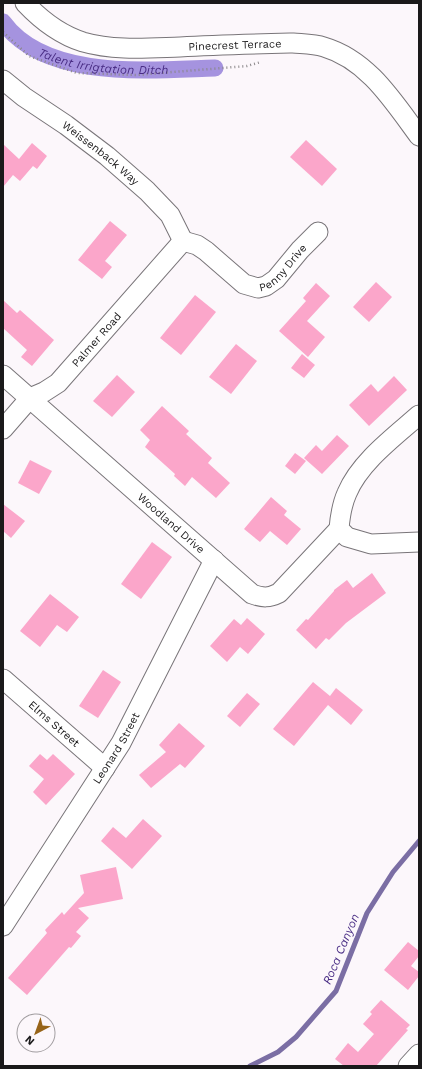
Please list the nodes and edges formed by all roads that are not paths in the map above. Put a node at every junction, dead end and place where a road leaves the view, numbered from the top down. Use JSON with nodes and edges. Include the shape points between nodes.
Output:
{"nodes":[{"id":1,"x":26,"y":3,"type":"edge"},
{"id":2,"x":3,"y":80,"type":"edge"},
{"id":3,"x":419,"y":136,"type":"edge"},
{"id":4,"x":318,"y":232,"type":"dead end"},
{"id":5,"x":183,"y":241,"type":"junction"},
{"id":6,"x":3,"y":375,"type":"edge"},
{"id":7,"x":30,"y":398,"type":"junction"},
{"id":8,"x":419,"y":415,"type":"edge"},
{"id":9,"x":3,"y":429,"type":"edge"},
{"id":10,"x":338,"y":529,"type":"junction"},
{"id":11,"x":419,"y":542,"type":"edge"},
{"id":12,"x":214,"y":560,"type":"junction"},
{"id":13,"x":3,"y":679,"type":"edge"},
{"id":14,"x":105,"y":768,"type":"junction"},
{"id":15,"x":3,"y":926,"type":"edge"},
{"id":16,"x":419,"y":1054,"type":"edge"},
{"id":17,"x":408,"y":1066,"type":"edge"}],
"edges":[{"from":1,"to":3,"type":"street","name":"Pinecrest Terrace","via":[[64,34],[105,47],[294,43],[324,47],[354,61],[383,87]]},
{"from":2,"to":5,"type":"street","name":"Weissenback Way","via":[[107,156],[147,191],[170,216]]},
{"from":4,"to":5,"type":"street","name":"Penny Drive","via":[[276,279],[258,288],[244,284],[197,245]]},
{"from":5,"to":7,"type":"street","name":"Palmer Road","via":[[58,383]]},
{"from":6,"to":7,"type":"street","name":"Woodland Drive"},
{"from":7,"to":9,"type":"street","name":"Palmer Road"},
{"from":7,"to":12,"type":"street","name":"Woodland Drive"},
{"from":8,"to":10,"type":"street","via":[[376,454],[355,478],[346,494]]},
{"from":10,"to":11,"type":"street","via":[[347,537],[371,544]]},
{"from":10,"to":12,"type":"street","name":"Woodland Drive","via":[[279,593],[271,597],[252,594]]},
{"from":12,"to":14,"type":"street","name":"Leonard Street","via":[[122,743]]},
{"from":13,"to":14,"type":"street","name":"Elms Street"},
{"from":14,"to":15,"type":"street","name":"Leonard Street"},
{"from":16,"to":17,"type":"street"}]}
